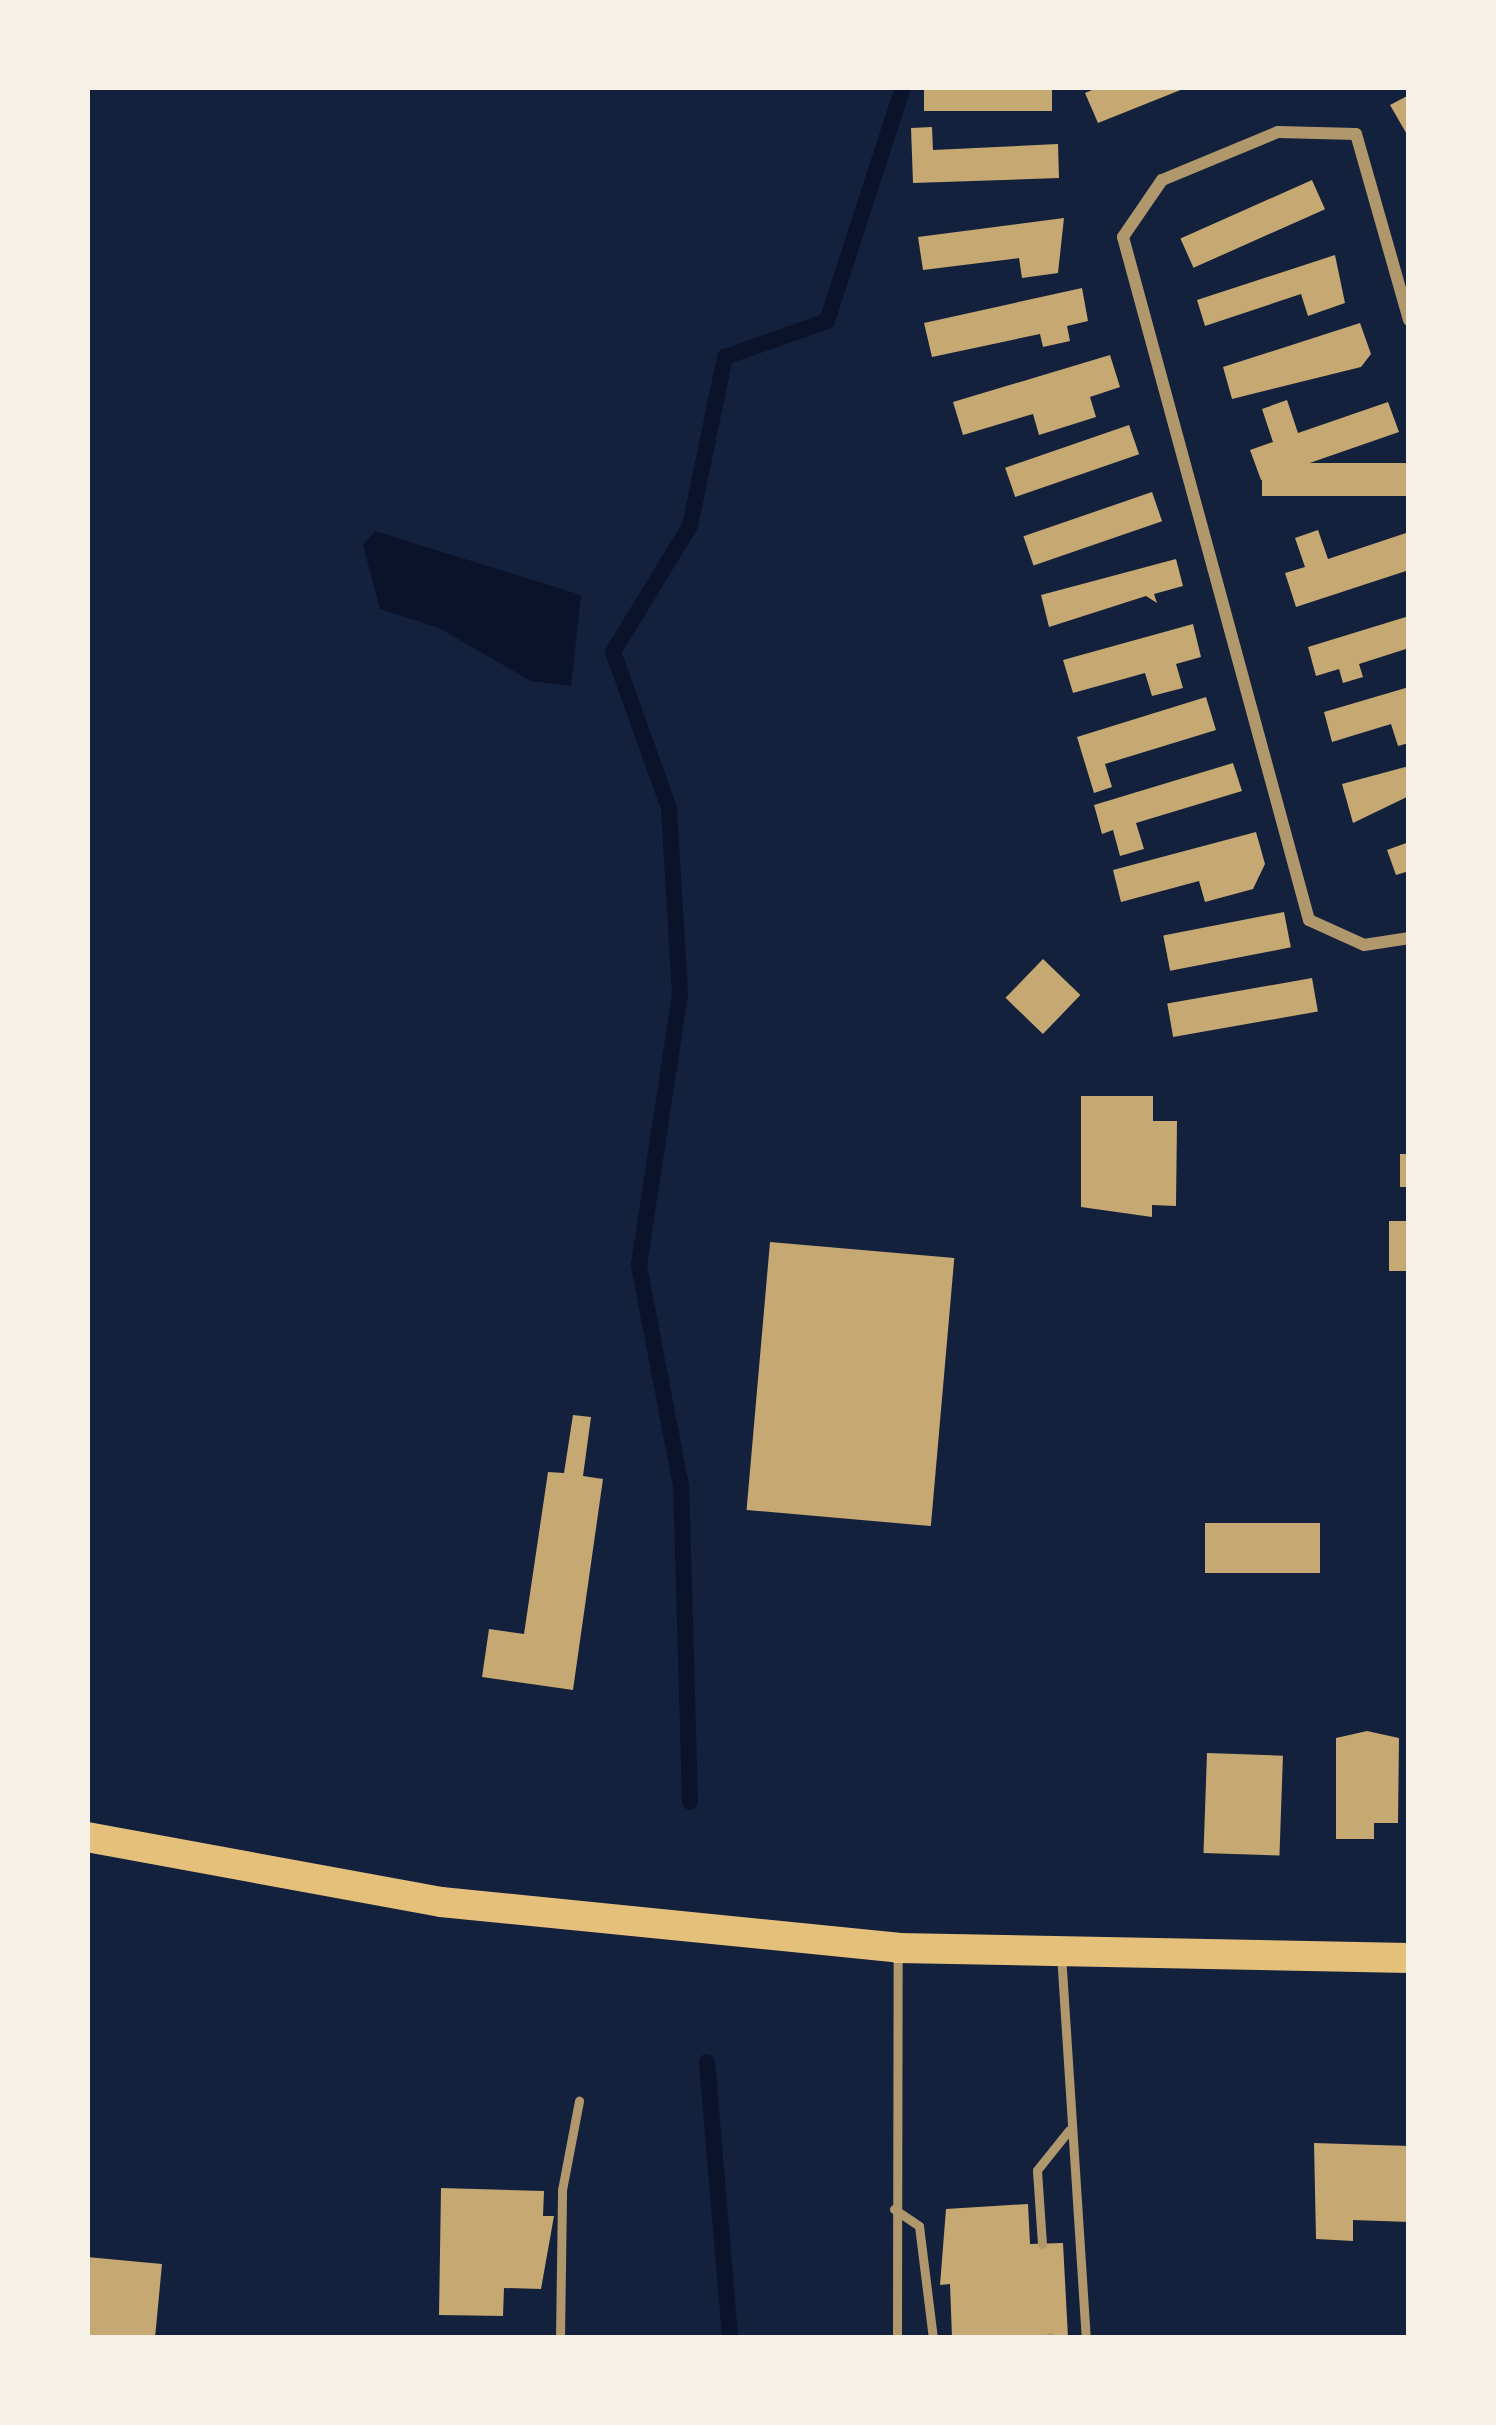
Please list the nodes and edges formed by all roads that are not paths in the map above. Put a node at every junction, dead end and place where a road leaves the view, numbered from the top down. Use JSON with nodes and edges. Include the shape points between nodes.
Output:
{"nodes":[{"id":1,"x":1409,"y":320,"type":"edge"},
{"id":2,"x":1409,"y":938,"type":"edge"},
{"id":3,"x":87,"y":1837,"type":"edge"},
{"id":4,"x":898,"y":1948,"type":"junction"},
{"id":5,"x":1061,"y":1951,"type":"junction"},
{"id":6,"x":1409,"y":1958,"type":"edge"},
{"id":7,"x":579,"y":2101,"type":"dead end"},
{"id":8,"x":1069,"y":2131,"type":"junction"},
{"id":9,"x":894,"y":2210,"type":"junction"},
{"id":10,"x":1042,"y":2244,"type":"dead end"},
{"id":11,"x":560,"y":2338,"type":"edge"},
{"id":12,"x":897,"y":2338,"type":"edge"},
{"id":13,"x":933,"y":2338,"type":"edge"},
{"id":14,"x":1086,"y":2338,"type":"edge"}],
"edges":[{"from":1,"to":2,"type":"street","via":[[1356,134],[1278,132],[1162,181],[1124,237],[1309,920],[1364,945]]},
{"from":3,"to":4,"type":"main road","via":[[440,1901]]},
{"from":4,"to":5,"type":"main road"},
{"from":4,"to":9,"type":"lane"},
{"from":5,"to":6,"type":"main road"},
{"from":5,"to":8,"type":"lane"},
{"from":7,"to":11,"type":"lane","via":[[562,2190]]},
{"from":8,"to":10,"type":"lane","via":[[1037,2170]]},
{"from":8,"to":14,"type":"lane"},
{"from":9,"to":12,"type":"lane"},
{"from":9,"to":13,"type":"lane","via":[[919,2226]]}]}
